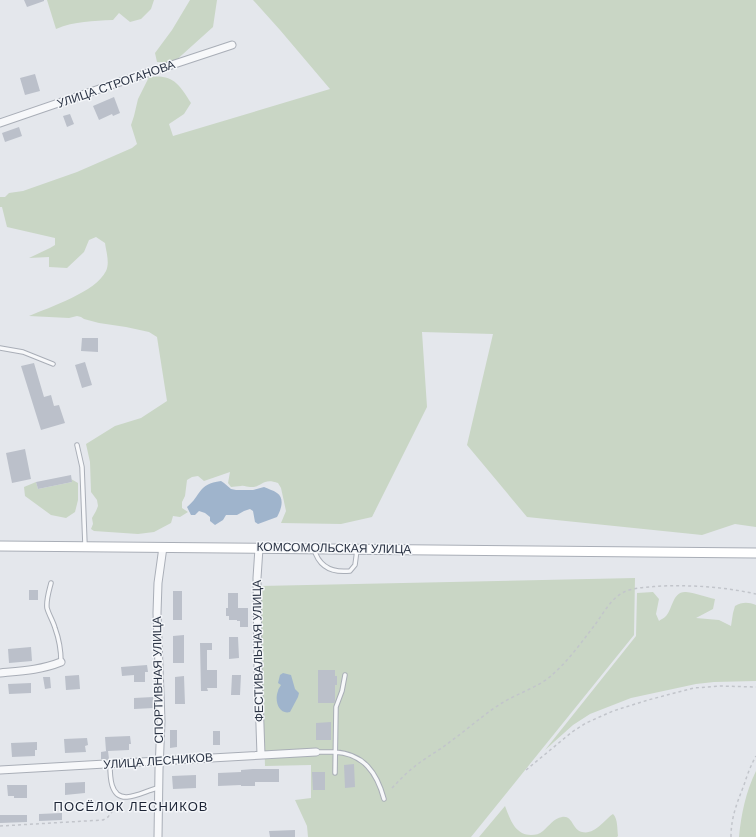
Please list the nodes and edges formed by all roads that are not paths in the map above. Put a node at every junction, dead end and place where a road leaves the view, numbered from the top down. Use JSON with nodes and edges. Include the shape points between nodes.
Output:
{"nodes":[{"id":1,"x":232,"y":45,"type":"dead end"},
{"id":2,"x":0,"y":124,"type":"edge"},
{"id":3,"x":0,"y":348,"type":"edge"},
{"id":4,"x":53,"y":364,"type":"dead end"},
{"id":5,"x":77,"y":445,"type":"dead end"},
{"id":6,"x":0,"y":546,"type":"edge"},
{"id":7,"x":85,"y":546,"type":"junction"},
{"id":8,"x":163,"y":547,"type":"junction"},
{"id":9,"x":259,"y":548,"type":"junction"},
{"id":10,"x":313,"y":548,"type":"junction"},
{"id":11,"x":357,"y":549,"type":"junction"},
{"id":12,"x":756,"y":553,"type":"edge"},
{"id":13,"x":51,"y":583,"type":"dead end"},
{"id":14,"x":61,"y":662,"type":"joint"},
{"id":15,"x":0,"y":673,"type":"edge"},
{"id":16,"x":345,"y":674,"type":"dead end"},
{"id":17,"x":316,"y":752,"type":"joint"},
{"id":18,"x":336,"y":752,"type":"junction"},
{"id":19,"x":261,"y":755,"type":"junction"},
{"id":20,"x":159,"y":762,"type":"junction"},
{"id":21,"x":110,"y":764,"type":"junction"},
{"id":22,"x":0,"y":770,"type":"edge"},
{"id":23,"x":335,"y":773,"type":"dead end"},
{"id":24,"x":158,"y":788,"type":"junction"},
{"id":25,"x":384,"y":799,"type":"dead end"},
{"id":26,"x":158,"y":837,"type":"edge"}],
"edges":[{"from":1,"to":2,"type":"street","name":"УЛИЦА СТРОГАНОВА"},
{"from":3,"to":4,"type":"lane","via":[[23,352]]},
{"from":5,"to":7,"type":"lane","via":[[83,472]]},
{"from":6,"to":7,"type":"main road","name":"КОМСОМОЛЬСКАЯ УЛИЦА"},
{"from":7,"to":8,"type":"main road","name":"КОМСОМОЛЬСКАЯ УЛИЦА"},
{"from":8,"to":9,"type":"main road","name":"КОМСОМОЛЬСКАЯ УЛИЦА"},
{"from":8,"to":20,"type":"street","name":"СПОРТИВНАЯ УЛИЦА","via":[[157,608],[161,721]]},
{"from":9,"to":10,"type":"main road","name":"КОМСОМОЛЬСКАЯ УЛИЦА"},
{"from":9,"to":19,"type":"street","name":"ФЕСТИВАЛЬНАЯ УЛИЦА","via":[[256,578]]},
{"from":10,"to":11,"type":"main road","name":"КОМСОМОЛЬСКАЯ УЛИЦА"},
{"from":10,"to":11,"type":"lane","via":[[323,565],[335,571],[350,571],[355,565]]},
{"from":11,"to":12,"type":"main road","name":"КОМСОМОЛЬСКАЯ УЛИЦА"},
{"from":13,"to":14,"type":"lane","via":[[47,608],[58,638]]},
{"from":14,"to":15,"type":"street"},
{"from":16,"to":18,"type":"lane","via":[[336,707]]},
{"from":17,"to":18,"type":"lane"},
{"from":17,"to":19,"type":"street","name":"УЛИЦА ЛЕСНИКОВ"},
{"from":18,"to":23,"type":"lane"},
{"from":18,"to":25,"type":"lane","via":[[356,757],[364,763],[376,777]]},
{"from":19,"to":20,"type":"street","name":"УЛИЦА ЛЕСНИКОВ"},
{"from":20,"to":21,"type":"street","name":"УЛИЦА ЛЕСНИКОВ"},
{"from":20,"to":24,"type":"street","name":"СПОРТИВНАЯ УЛИЦА"},
{"from":21,"to":22,"type":"street","name":"УЛИЦА ЛЕСНИКОВ"},
{"from":21,"to":24,"type":"lane","via":[[110,777],[116,792],[128,797]]},
{"from":24,"to":26,"type":"street","name":"СПОРТИВНАЯ УЛИЦА"}]}
